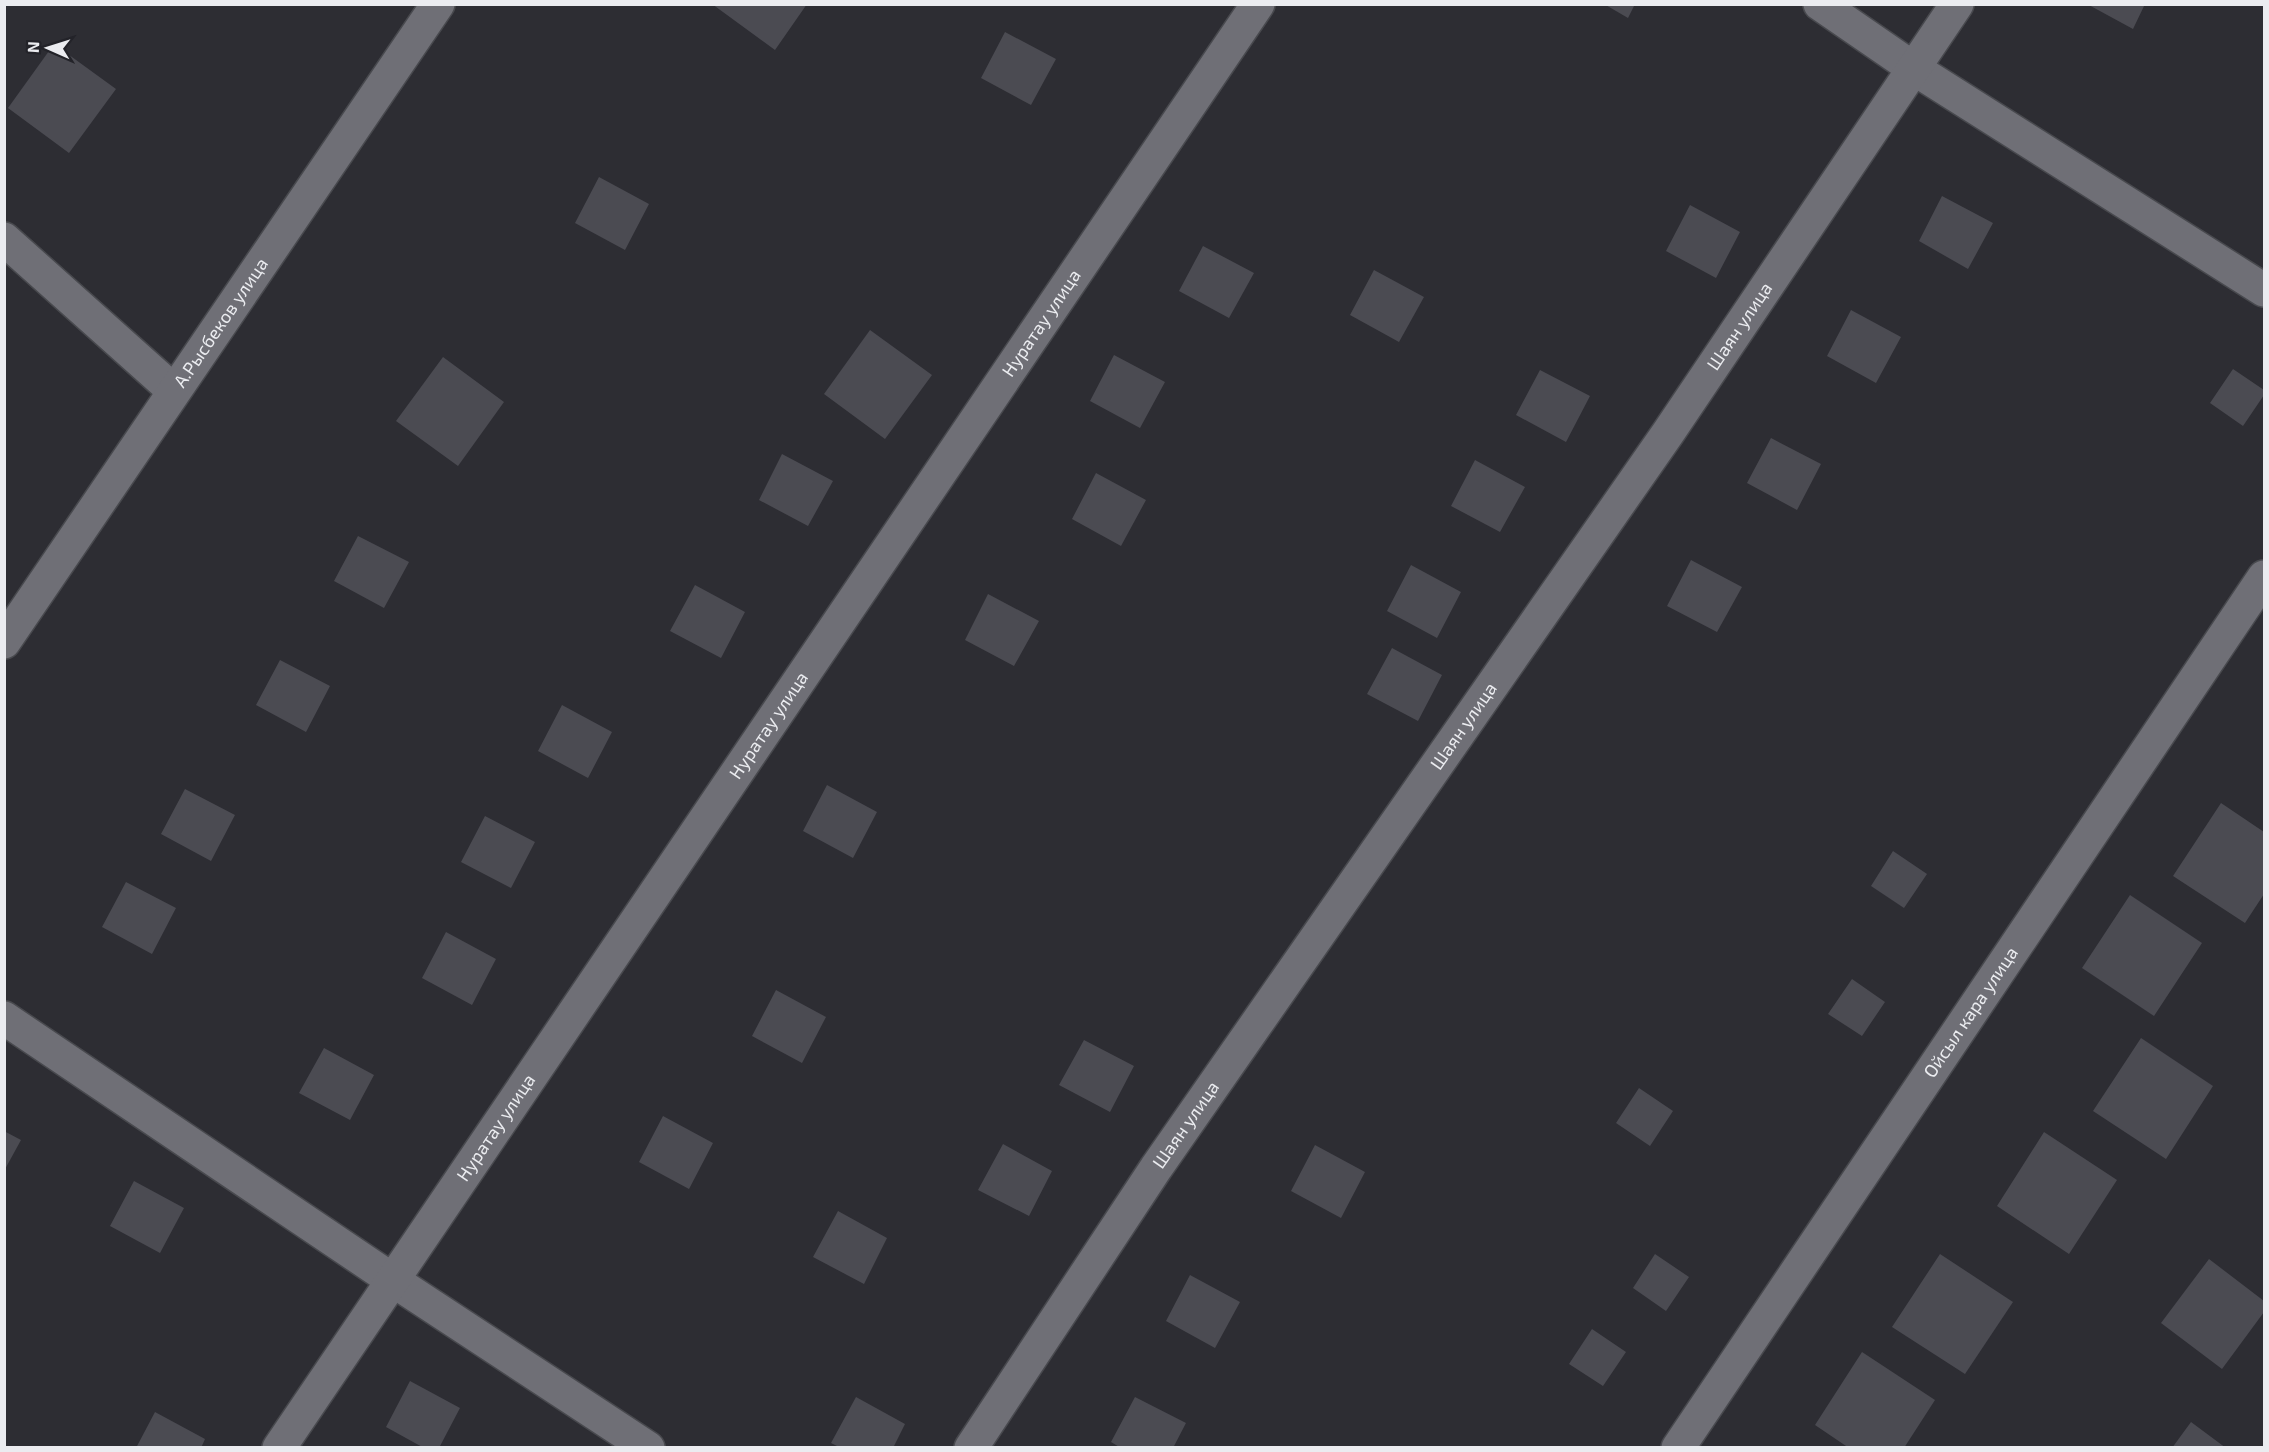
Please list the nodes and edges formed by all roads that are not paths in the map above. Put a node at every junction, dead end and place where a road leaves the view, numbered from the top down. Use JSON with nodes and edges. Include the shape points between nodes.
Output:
{"nodes":[{"id":1,"x":438,"y":4,"type":"edge"},
{"id":2,"x":1258,"y":4,"type":"edge"},
{"id":3,"x":1820,"y":4,"type":"edge"},
{"id":4,"x":1957,"y":4,"type":"edge"},
{"id":5,"x":1914,"y":68,"type":"junction"},
{"id":6,"x":4,"y":239,"type":"edge"},
{"id":7,"x":2265,"y":290,"type":"edge"},
{"id":8,"x":174,"y":391,"type":"junction"},
{"id":9,"x":2265,"y":577,"type":"edge"},
{"id":10,"x":4,"y":642,"type":"edge"},
{"id":11,"x":4,"y":1018,"type":"edge"},
{"id":12,"x":394,"y":1281,"type":"junction"},
{"id":13,"x":279,"y":1448,"type":"edge"},
{"id":14,"x":648,"y":1448,"type":"edge"},
{"id":15,"x":971,"y":1448,"type":"edge"},
{"id":16,"x":1678,"y":1448,"type":"edge"}],
"edges":[{"from":1,"to":8,"type":"street","name":"А.Рысбеков улица"},
{"from":2,"to":12,"type":"street","name":"Нуратау улица"},
{"from":3,"to":5,"type":"street"},
{"from":4,"to":5,"type":"street","name":"Шаян улица"},
{"from":5,"to":7,"type":"street"},
{"from":5,"to":15,"type":"street","name":"Шаян улица","via":[[1668,433],[1156,1168]]},
{"from":6,"to":8,"type":"street"},
{"from":8,"to":10,"type":"street","name":"А.Рысбеков улица"},
{"from":9,"to":16,"type":"street","name":"Ойсыл кара улица"},
{"from":11,"to":12,"type":"street"},
{"from":12,"to":13,"type":"street","name":"Нуратау улица"},
{"from":12,"to":14,"type":"street"}]}
